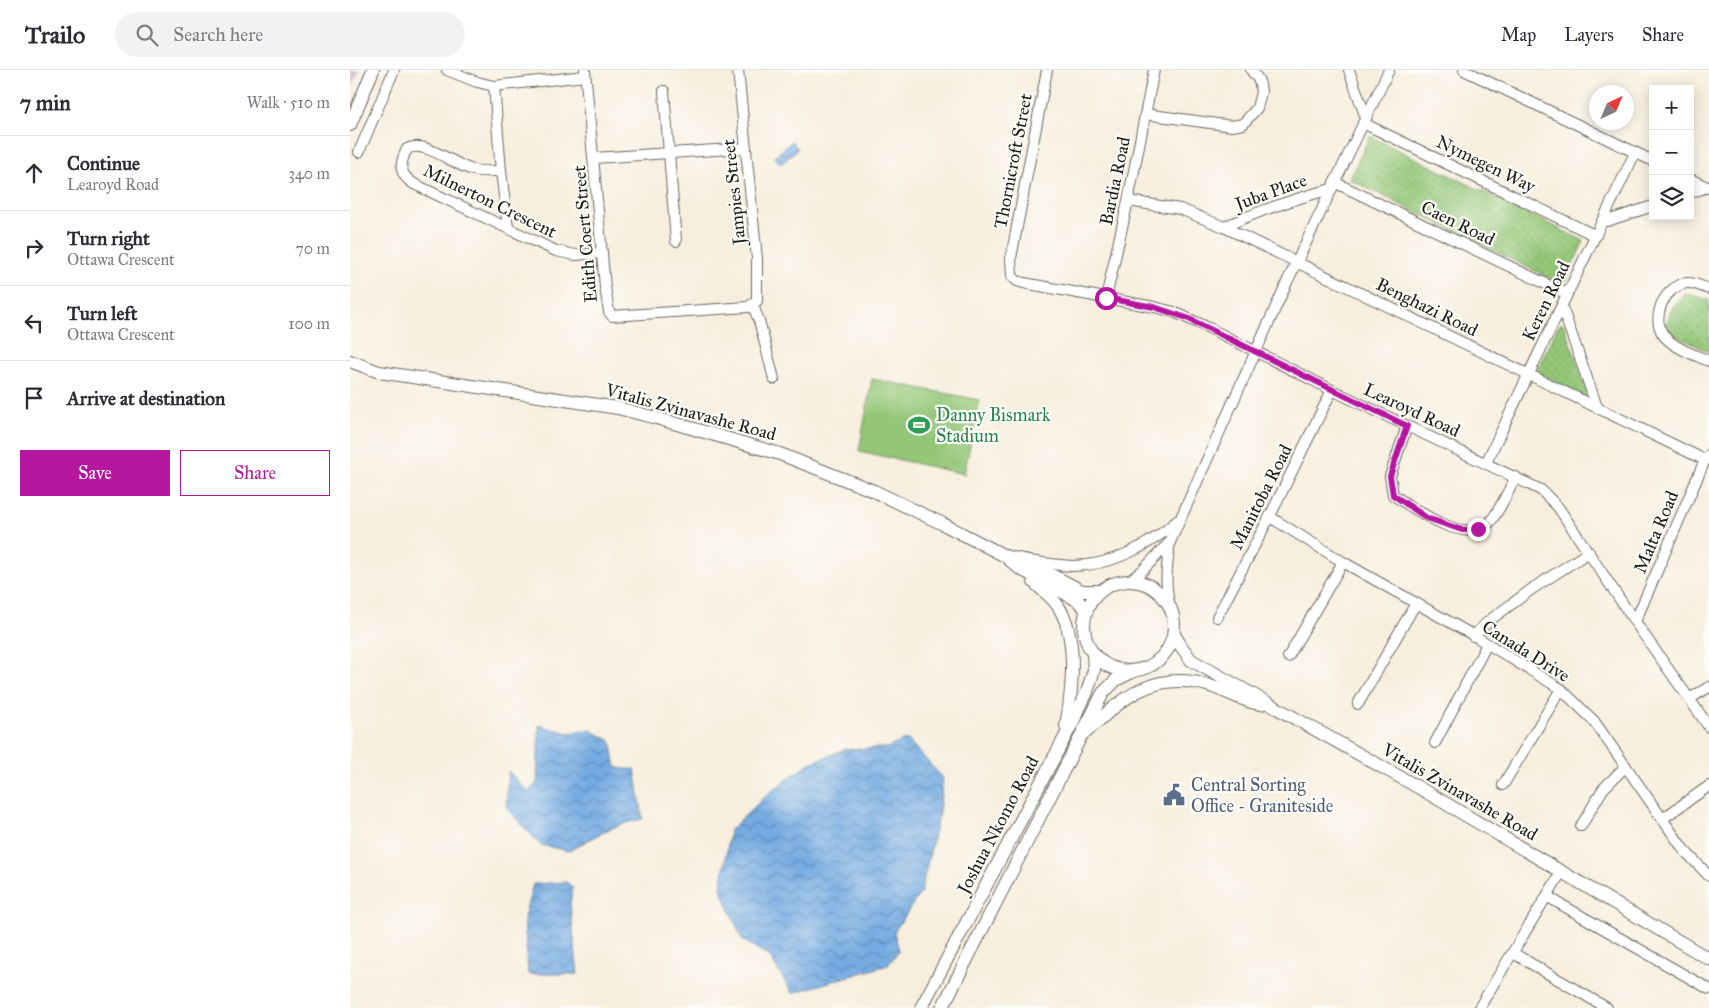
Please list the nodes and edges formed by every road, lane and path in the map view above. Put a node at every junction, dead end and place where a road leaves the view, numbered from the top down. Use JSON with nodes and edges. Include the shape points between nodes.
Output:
{"nodes":[{"id":1,"x":373,"y":70,"type":"edge"},
{"id":2,"x":394,"y":70,"type":"edge"},
{"id":3,"x":448,"y":70,"type":"edge"},
{"id":4,"x":738,"y":70,"type":"edge"},
{"id":5,"x":1047,"y":70,"type":"edge"},
{"id":6,"x":1154,"y":70,"type":"edge"},
{"id":7,"x":1251,"y":70,"type":"edge"},
{"id":8,"x":1349,"y":70,"type":"edge"},
{"id":9,"x":1389,"y":70,"type":"edge"},
{"id":10,"x":1464,"y":70,"type":"edge"},
{"id":11,"x":585,"y":73,"type":"edge"},
{"id":12,"x":494,"y":86,"type":"junction"},
{"id":13,"x":664,"y":91,"type":"dead end"},
{"id":14,"x":1145,"y":114,"type":"junction"},
{"id":15,"x":1364,"y":121,"type":"junction"},
{"id":16,"x":350,"y":125,"type":"edge"},
{"id":17,"x":746,"y":148,"type":"junction"},
{"id":18,"x":359,"y":152,"type":"dead end"},
{"id":19,"x":1635,"y":153,"type":"junction"},
{"id":20,"x":669,"y":154,"type":"junction"},
{"id":21,"x":594,"y":158,"type":"junction"},
{"id":22,"x":1649,"y":159,"type":"edge"},
{"id":23,"x":501,"y":171,"type":"junction"},
{"id":24,"x":1694,"y":181,"type":"edge"},
{"id":25,"x":1333,"y":185,"type":"junction"},
{"id":26,"x":1708,"y":188,"type":"edge"},
{"id":27,"x":1694,"y":192,"type":"edge"},
{"id":28,"x":1128,"y":201,"type":"junction"},
{"id":29,"x":1649,"y":207,"type":"edge"},
{"id":30,"x":1602,"y":221,"type":"junction"},
{"id":31,"x":1224,"y":227,"type":"junction"},
{"id":32,"x":508,"y":228,"type":"junction"},
{"id":33,"x":1596,"y":236,"type":"junction"},
{"id":34,"x":676,"y":241,"type":"dead end"},
{"id":35,"x":602,"y":253,"type":"junction"},
{"id":36,"x":1010,"y":258,"type":"joint"},
{"id":37,"x":1296,"y":262,"type":"junction"},
{"id":38,"x":1709,"y":290,"type":"edge"},
{"id":39,"x":1567,"y":294,"type":"junction"},
{"id":40,"x":1106,"y":298,"type":"junction"},
{"id":41,"x":751,"y":306,"type":"junction"},
{"id":42,"x":1562,"y":307,"type":"junction"},
{"id":43,"x":1255,"y":352,"type":"junction"},
{"id":44,"x":351,"y":361,"type":"edge"},
{"id":45,"x":1709,"y":361,"type":"edge"},
{"id":46,"x":1528,"y":374,"type":"junction"},
{"id":47,"x":774,"y":379,"type":"dead end"},
{"id":48,"x":1332,"y":390,"type":"junction"},
{"id":49,"x":1597,"y":407,"type":"junction"},
{"id":50,"x":1407,"y":426,"type":"junction"},
{"id":51,"x":1707,"y":458,"type":"edge"},
{"id":52,"x":1486,"y":463,"type":"junction"},
{"id":53,"x":1516,"y":477,"type":"junction"},
{"id":54,"x":1270,"y":517,"type":"junction"},
{"id":55,"x":1180,"y":518,"type":"junction"},
{"id":56,"x":1170,"y":542,"type":"junction"},
{"id":57,"x":1589,"y":552,"type":"junction"},
{"id":58,"x":1343,"y":562,"type":"junction"},
{"id":59,"x":1021,"y":564,"type":"junction"},
{"id":60,"x":1129,"y":581,"type":"junction"},
{"id":61,"x":1100,"y":591,"type":"junction"},
{"id":62,"x":1416,"y":603,"type":"junction"},
{"id":63,"x":1170,"y":606,"type":"junction"},
{"id":64,"x":1087,"y":610,"type":"junction"},
{"id":65,"x":1217,"y":617,"type":"dead end"},
{"id":66,"x":1635,"y":622,"type":"junction"},
{"id":67,"x":1174,"y":634,"type":"junction"},
{"id":68,"x":1473,"y":636,"type":"junction"},
{"id":69,"x":1487,"y":644,"type":"junction"},
{"id":70,"x":1093,"y":654,"type":"junction"},
{"id":71,"x":1288,"y":657,"type":"dead end"},
{"id":72,"x":1161,"y":659,"type":"junction"},
{"id":73,"x":1191,"y":660,"type":"junction"},
{"id":74,"x":1134,"y":671,"type":"junction"},
{"id":75,"x":1709,"y":687,"type":"edge"},
{"id":76,"x":1561,"y":689,"type":"junction"},
{"id":77,"x":1689,"y":699,"type":"junction"},
{"id":78,"x":1271,"y":704,"type":"junction"},
{"id":79,"x":1358,"y":704,"type":"dead end"},
{"id":80,"x":1709,"y":727,"type":"edge"},
{"id":81,"x":1079,"y":738,"type":"junction"},
{"id":82,"x":1064,"y":739,"type":"junction"},
{"id":83,"x":1435,"y":743,"type":"dead end"},
{"id":84,"x":1626,"y":766,"type":"junction"},
{"id":85,"x":1503,"y":786,"type":"dead end"},
{"id":86,"x":1709,"y":786,"type":"edge"},
{"id":87,"x":1662,"y":819,"type":"junction"},
{"id":88,"x":1582,"y":826,"type":"dead end"},
{"id":89,"x":1562,"y":871,"type":"junction"},
{"id":90,"x":1709,"y":876,"type":"edge"},
{"id":91,"x":1548,"y":897,"type":"junction"},
{"id":92,"x":1513,"y":953,"type":"junction"},
{"id":93,"x":1709,"y":959,"type":"edge"},
{"id":94,"x":1709,"y":989,"type":"edge"},
{"id":95,"x":921,"y":1008,"type":"edge"},
{"id":96,"x":942,"y":1008,"type":"edge"},
{"id":97,"x":1479,"y":1008,"type":"edge"},
{"id":98,"x":1607,"y":1008,"type":"edge"}],
"edges":[{"from":1,"to":16,"type":"main road"},
{"from":2,"to":18,"type":"street"},
{"from":3,"to":12,"type":"street"},
{"from":4,"to":17,"type":"street","name":"Jampies Street"},
{"from":5,"to":36,"type":"street","name":"Thornicroft Street"},
{"from":6,"to":14,"type":"street","name":"Bardia Road"},
{"from":7,"to":14,"type":"street","via":[[1258,78],[1261,92],[1257,108],[1243,124],[1232,126]]},
{"from":8,"to":15,"type":"street"},
{"from":9,"to":15,"type":"street"},
{"from":10,"to":19,"type":"street"},
{"from":11,"to":12,"type":"street"},
{"from":11,"to":21,"type":"street","name":"Edith Coert Street"},
{"from":12,"to":23,"type":"street"},
{"from":13,"to":20,"type":"street"},
{"from":14,"to":28,"type":"street","name":"Bardia Road"},
{"from":15,"to":25,"type":"street"},
{"from":15,"to":33,"type":"street","name":"Nymegen Way"},
{"from":17,"to":20,"type":"street"},
{"from":17,"to":41,"type":"street","name":"Jampies Street","via":[[757,258],[758,298]]},
{"from":19,"to":22,"type":"street"},
{"from":19,"to":30,"type":"street","name":"Keren Road"},
{"from":20,"to":21,"type":"street"},
{"from":20,"to":34,"type":"street"},
{"from":21,"to":35,"type":"street","name":"Edith Coert Street"},
{"from":23,"to":32,"type":"street"},
{"from":23,"to":32,"type":"street","name":"Milnerton Crescent","via":[[473,170],[413,146],[407,149],[401,168],[407,180],[414,184]]},
{"from":24,"to":26,"type":"street"},
{"from":25,"to":31,"type":"street","name":"Juba Place"},
{"from":25,"to":37,"type":"street"},
{"from":25,"to":39,"type":"street","name":"Caen Road"},
{"from":26,"to":27,"type":"street"},
{"from":28,"to":31,"type":"street","name":"Benghazi Road","via":[[1180,209]]},
{"from":28,"to":40,"type":"street","name":"Bardia Road"},
{"from":29,"to":30,"type":"street"},
{"from":30,"to":33,"type":"street","name":"Keren Road"},
{"from":31,"to":37,"type":"street","name":"Benghazi Road"},
{"from":32,"to":35,"type":"street","name":"Milnerton Crescent","via":[[556,251],[575,255]]},
{"from":33,"to":39,"type":"street","name":"Keren Road"},
{"from":35,"to":41,"type":"street","name":"Edith Coert Street","via":[[608,308],[612,316]]},
{"from":36,"to":40,"type":"street","name":"Learoyd Road","via":[[1012,276],[1017,281]]},
{"from":37,"to":43,"type":"street"},
{"from":37,"to":46,"type":"street","name":"Benghazi Road"},
{"from":38,"to":45,"type":"street","via":[[1691,283],[1670,290],[1658,316],[1665,337]]},
{"from":39,"to":42,"type":"street","name":"Keren Road"},
{"from":40,"to":43,"type":"street","name":"Learoyd Road","via":[[1174,312]]},
{"from":41,"to":47,"type":"street","via":[[760,324]]},
{"from":42,"to":46,"type":"street","name":"Keren Road"},
{"from":42,"to":49,"type":"street"},
{"from":43,"to":48,"type":"street","name":"Learoyd Road"},
{"from":43,"to":55,"type":"street"},
{"from":44,"to":59,"type":"main road","name":"Vitalis Zvinavashe Road","via":[[379,372],[618,408],[780,454],[874,491]]},
{"from":46,"to":49,"type":"street","name":"Benghazi Road"},
{"from":46,"to":52,"type":"street","name":"Keren Road"},
{"from":48,"to":50,"type":"street","name":"Learoyd Road"},
{"from":48,"to":54,"type":"street","name":"Manitoba Road"},
{"from":49,"to":51,"type":"street","name":"Benghazi Road"},
{"from":50,"to":52,"type":"street","name":"Learoyd Road"},
{"from":50,"to":53,"type":"street","via":[[1390,476],[1393,495],[1427,518],[1462,530],[1478,529],[1490,523]]},
{"from":51,"to":66,"type":"street","name":"Malta Road"},
{"from":52,"to":53,"type":"street","name":"Learoyd Road"},
{"from":53,"to":57,"type":"street","name":"Learoyd Road","via":[[1533,485],[1558,506]]},
{"from":54,"to":58,"type":"street","name":"Canada Drive"},
{"from":54,"to":65,"type":"street","name":"Manitoba Road"},
{"from":55,"to":56,"type":"street"},
{"from":55,"to":59,"type":"street","via":[[1141,547],[1098,563],[1073,566]]},
{"from":56,"to":60,"type":"street"},
{"from":56,"to":63,"type":"street","via":[[1166,579]]},
{"from":57,"to":66,"type":"street","name":"Learoyd Road"},
{"from":57,"to":68,"type":"street","via":[[1490,620]]},
{"from":58,"to":62,"type":"street","name":"Canada Drive"},
{"from":58,"to":71,"type":"street"},
{"from":59,"to":61,"type":"main road","name":"Vitalis Zvinavashe Road","via":[[1082,591]]},
{"from":59,"to":64,"type":"main road","name":"Vitalis Zvinavashe Road"},
{"from":59,"to":82,"type":"main road","via":[[1064,617],[1072,654],[1072,683]]},
{"from":60,"to":61,"type":"main road"},
{"from":60,"to":63,"type":"main road","via":[[1153,588]]},
{"from":61,"to":64,"type":"main road"},
{"from":62,"to":68,"type":"street","name":"Canada Drive"},
{"from":62,"to":79,"type":"street"},
{"from":63,"to":67,"type":"main road"},
{"from":64,"to":70,"type":"main road","via":[[1084,633]]},
{"from":66,"to":77,"type":"street","name":"Learoyd Road"},
{"from":67,"to":72,"type":"main road"},
{"from":67,"to":73,"type":"main road","name":"Vitalis Zvinavashe Road"},
{"from":68,"to":69,"type":"street","name":"Canada Drive"},
{"from":69,"to":76,"type":"street","name":"Canada Drive"},
{"from":69,"to":83,"type":"street"},
{"from":70,"to":74,"type":"main road","via":[[1112,668]]},
{"from":70,"to":82,"type":"main road","name":"Joshua Nkomo Road","via":[[1094,670],[1087,692]]},
{"from":72,"to":73,"type":"main road","name":"Vitalis Zvinavashe Road"},
{"from":72,"to":74,"type":"main road"},
{"from":73,"to":78,"type":"main road","name":"Vitalis Zvinavashe Road"},
{"from":74,"to":81,"type":"main road","name":"Joshua Nkomo Road","via":[[1110,684]]},
{"from":75,"to":77,"type":"street"},
{"from":76,"to":84,"type":"street","name":"Canada Drive","via":[[1594,721]]},
{"from":76,"to":85,"type":"street"},
{"from":77,"to":80,"type":"street","name":"Learoyd Road"},
{"from":78,"to":81,"type":"main road","via":[[1248,701],[1193,682],[1166,682],[1136,692],[1120,702]]},
{"from":78,"to":89,"type":"main road","name":"Vitalis Zvinavashe Road"},
{"from":81,"to":96,"type":"main road","name":"Joshua Nkomo Road"},
{"from":82,"to":95,"type":"main road","name":"Joshua Nkomo Road"},
{"from":84,"to":87,"type":"street","name":"Canada Drive"},
{"from":84,"to":88,"type":"street","via":[[1603,789]]},
{"from":86,"to":87,"type":"street"},
{"from":87,"to":90,"type":"street","name":"Canada Drive","via":[[1684,850]]},
{"from":89,"to":91,"type":"street"},
{"from":89,"to":93,"type":"main road","name":"Vitalis Zvinavashe Road"},
{"from":91,"to":92,"type":"street"},
{"from":91,"to":94,"type":"street"},
{"from":92,"to":97,"type":"street"},
{"from":92,"to":98,"type":"street"}]}
